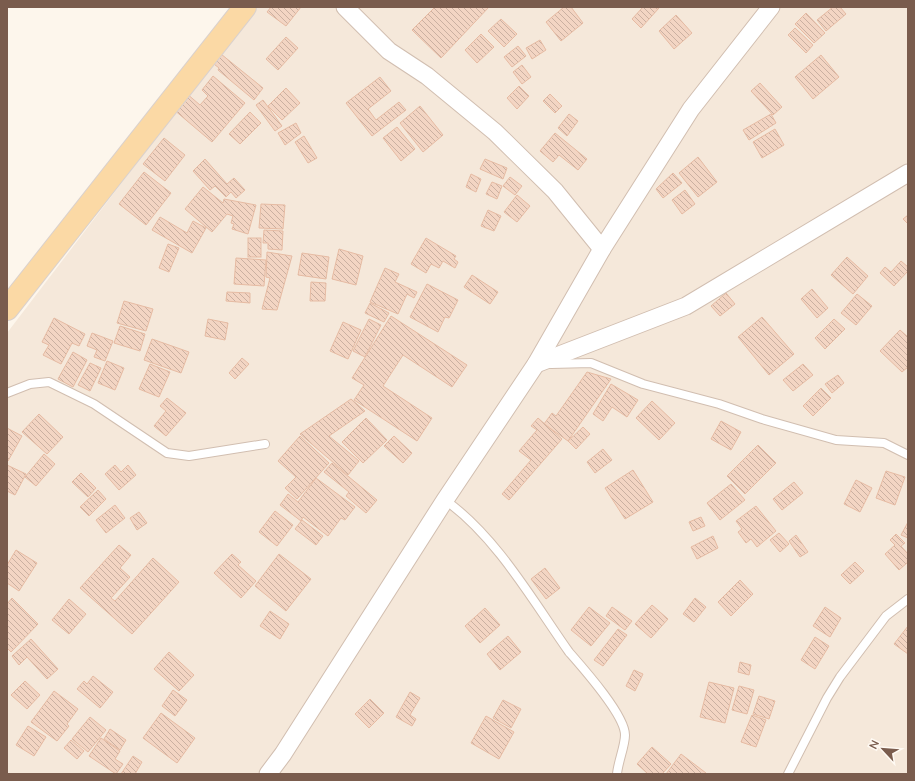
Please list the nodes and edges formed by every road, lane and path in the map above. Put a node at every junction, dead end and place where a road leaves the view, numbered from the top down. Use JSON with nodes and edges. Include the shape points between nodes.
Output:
{"nodes":[{"id":1,"x":245,"y":7,"type":"edge"},
{"id":2,"x":344,"y":7,"type":"edge"},
{"id":3,"x":771,"y":7,"type":"edge"},
{"id":4,"x":908,"y":173,"type":"edge"},
{"id":5,"x":602,"y":249,"type":"junction"},
{"id":6,"x":7,"y":309,"type":"edge"},
{"id":7,"x":536,"y":364,"type":"junction"},
{"id":8,"x":7,"y":393,"type":"edge"},
{"id":9,"x":265,"y":444,"type":"dead end"},
{"id":10,"x":908,"y":454,"type":"edge"},
{"id":11,"x":445,"y":500,"type":"junction"},
{"id":12,"x":908,"y":599,"type":"edge"},
{"id":13,"x":268,"y":774,"type":"edge"},
{"id":14,"x":617,"y":774,"type":"edge"},
{"id":15,"x":788,"y":774,"type":"edge"}],
"edges":[{"from":1,"to":6,"type":"main road"},
{"from":2,"to":5,"type":"street","via":[[389,51],[427,76],[495,132],[555,191]]},
{"from":3,"to":5,"type":"street","via":[[691,109]]},
{"from":4,"to":7,"type":"street","via":[[686,306]]},
{"from":5,"to":7,"type":"street"},
{"from":7,"to":10,"type":"lane","via":[[591,363],[643,384],[719,404],[762,419],[836,440],[884,443]]},
{"from":7,"to":11,"type":"street"},
{"from":8,"to":9,"type":"lane","via":[[30,384],[49,382],[94,404],[167,453],[189,456]]},
{"from":11,"to":13,"type":"street"},
{"from":11,"to":14,"type":"lane","via":[[464,513],[488,538],[569,652],[621,719],[625,735]]},
{"from":12,"to":15,"type":"lane","via":[[886,616],[840,678]]}]}
